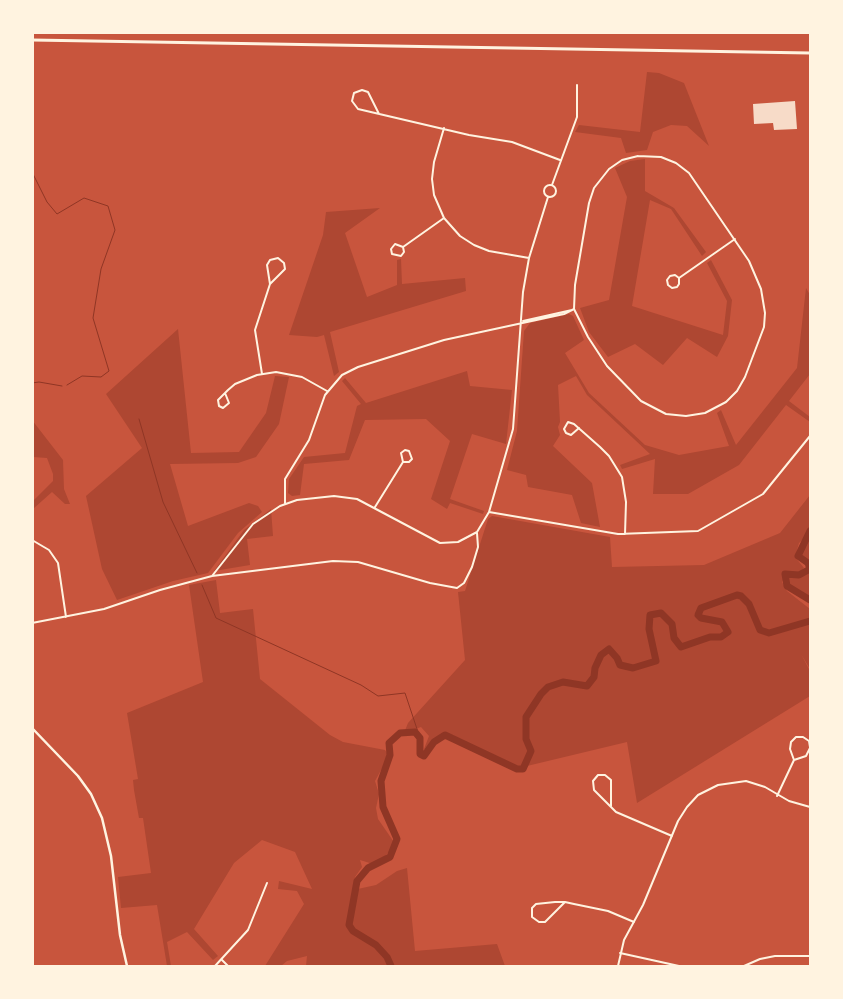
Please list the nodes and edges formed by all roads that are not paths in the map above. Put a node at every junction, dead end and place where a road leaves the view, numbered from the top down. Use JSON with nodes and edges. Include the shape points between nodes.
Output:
{"nodes":[{"id":1,"x":32,"y":40,"type":"edge"},
{"id":2,"x":810,"y":53,"type":"edge"},
{"id":3,"x":578,"y":85,"type":"dead end"},
{"id":4,"x":379,"y":114,"type":"junction"},
{"id":5,"x":444,"y":128,"type":"junction"},
{"id":6,"x":560,"y":160,"type":"junction"},
{"id":7,"x":552,"y":185,"type":"junction"},
{"id":8,"x":548,"y":197,"type":"junction"},
{"id":9,"x":444,"y":218,"type":"junction"},
{"id":10,"x":735,"y":239,"type":"junction"},
{"id":11,"x":403,"y":247,"type":"junction"},
{"id":12,"x":529,"y":258,"type":"junction"},
{"id":13,"x":679,"y":278,"type":"junction"},
{"id":14,"x":270,"y":284,"type":"junction"},
{"id":15,"x":574,"y":309,"type":"junction"},
{"id":16,"x":520,"y":322,"type":"junction"},
{"id":17,"x":262,"y":374,"type":"junction"},
{"id":18,"x":327,"y":391,"type":"junction"},
{"id":19,"x":225,"y":393,"type":"junction"},
{"id":20,"x":579,"y":428,"type":"junction"},
{"id":21,"x":810,"y":436,"type":"edge"},
{"id":22,"x":403,"y":462,"type":"junction"},
{"id":23,"x":285,"y":504,"type":"junction"},
{"id":24,"x":375,"y":507,"type":"junction"},
{"id":25,"x":489,"y":512,"type":"junction"},
{"id":26,"x":477,"y":532,"type":"junction"},
{"id":27,"x":625,"y":534,"type":"junction"},
{"id":28,"x":32,"y":540,"type":"edge"},
{"id":29,"x":212,"y":576,"type":"junction"},
{"id":30,"x":66,"y":617,"type":"junction"},
{"id":31,"x":32,"y":623,"type":"edge"},
{"id":32,"x":32,"y":728,"type":"edge"},
{"id":33,"x":810,"y":747,"type":"edge"},
{"id":34,"x":794,"y":760,"type":"junction"},
{"id":35,"x":777,"y":796,"type":"junction"},
{"id":36,"x":611,"y":806,"type":"junction"},
{"id":37,"x":810,"y":807,"type":"edge"},
{"id":38,"x":672,"y":836,"type":"junction"},
{"id":39,"x":267,"y":883,"type":"dead end"},
{"id":40,"x":565,"y":902,"type":"junction"},
{"id":41,"x":634,"y":922,"type":"junction"},
{"id":42,"x":620,"y":953,"type":"junction"},
{"id":43,"x":810,"y":956,"type":"edge"},
{"id":44,"x":222,"y":960,"type":"junction"},
{"id":45,"x":127,"y":966,"type":"edge"},
{"id":46,"x":215,"y":966,"type":"edge"},
{"id":47,"x":228,"y":966,"type":"edge"},
{"id":48,"x":618,"y":966,"type":"edge"},
{"id":49,"x":679,"y":966,"type":"edge"},
{"id":50,"x":744,"y":966,"type":"edge"}],
"edges":[{"from":1,"to":2,"type":"highway"},
{"from":3,"to":6,"type":"street","via":[[577,117]]},
{"from":4,"to":4,"type":"street","via":[[354,107],[354,93],[368,92]]},
{"from":4,"to":5,"type":"street"},
{"from":5,"to":6,"type":"street","via":[[518,144]]},
{"from":5,"to":9,"type":"street","via":[[432,179],[434,195]]},
{"from":6,"to":7,"type":"street"},
{"from":7,"to":8,"type":"street","via":[[544,189]]},
{"from":7,"to":8,"type":"street","via":[[556,193]]},
{"from":8,"to":12,"type":"street"},
{"from":9,"to":11,"type":"street"},
{"from":9,"to":12,"type":"street","via":[[454,231],[474,245]]},
{"from":10,"to":13,"type":"street"},
{"from":10,"to":15,"type":"street","via":[[683,168],[654,156],[622,160],[603,175],[591,195],[575,285]]},
{"from":10,"to":15,"type":"street","via":[[759,281],[764,327],[741,384],[726,402],[713,410],[676,416],[640,401],[604,361]]},
{"from":11,"to":11,"type":"street","via":[[404,252],[400,256],[392,254],[394,244]]},
{"from":12,"to":16,"type":"street"},
{"from":13,"to":13,"type":"street","via":[[677,287],[669,286],[670,276]]},
{"from":14,"to":14,"type":"street","via":[[285,269],[278,258],[267,265]]},
{"from":14,"to":17,"type":"street","via":[[255,330]]},
{"from":15,"to":16,"type":"street"},
{"from":16,"to":18,"type":"street","via":[[444,340],[358,367],[342,375]]},
{"from":16,"to":25,"type":"street","via":[[513,429]]},
{"from":17,"to":18,"type":"street","via":[[291,374],[306,378]]},
{"from":17,"to":19,"type":"street","via":[[240,382]]},
{"from":18,"to":23,"type":"street","via":[[309,440],[285,479]]},
{"from":19,"to":19,"type":"street","via":[[218,401],[223,408],[229,403]]},
{"from":20,"to":20,"type":"street","via":[[571,434],[564,429],[570,422]]},
{"from":20,"to":27,"type":"street","via":[[609,456],[622,477],[626,502]]},
{"from":21,"to":27,"type":"street","via":[[762,494],[710,526],[691,533]]},
{"from":22,"to":22,"type":"street","via":[[410,460],[412,454],[409,451],[401,453]]},
{"from":22,"to":24,"type":"street"},
{"from":23,"to":24,"type":"street","via":[[341,496]]},
{"from":23,"to":29,"type":"street","via":[[253,524]]},
{"from":24,"to":26,"type":"street","via":[[440,543],[458,542]]},
{"from":25,"to":26,"type":"street"},
{"from":25,"to":27,"type":"street"},
{"from":26,"to":29,"type":"street","via":[[478,547],[472,567],[464,583],[457,588],[347,560]]},
{"from":28,"to":30,"type":"street","via":[[49,550],[58,563]]},
{"from":29,"to":30,"type":"street","via":[[104,609]]},
{"from":30,"to":31,"type":"street"},
{"from":32,"to":45,"type":"main road","via":[[78,776],[100,813],[111,856]]},
{"from":33,"to":34,"type":"street","via":[[806,756]]},
{"from":33,"to":34,"type":"street","via":[[809,741],[803,737],[794,739],[790,748]]},
{"from":34,"to":35,"type":"street"},
{"from":35,"to":37,"type":"street"},
{"from":35,"to":38,"type":"street","via":[[753,783],[739,781],[718,785],[692,801]]},
{"from":36,"to":36,"type":"street","via":[[611,780],[605,775],[598,775],[593,788]]},
{"from":36,"to":38,"type":"street","via":[[621,815]]},
{"from":38,"to":41,"type":"street"},
{"from":39,"to":44,"type":"street","via":[[248,930]]},
{"from":40,"to":40,"type":"street","via":[[538,903],[532,908],[532,917],[545,922]]},
{"from":40,"to":41,"type":"street","via":[[608,911]]},
{"from":41,"to":42,"type":"street"},
{"from":42,"to":48,"type":"street"},
{"from":42,"to":49,"type":"street"},
{"from":43,"to":50,"type":"street","via":[[775,956]]},
{"from":44,"to":46,"type":"street"},
{"from":44,"to":47,"type":"street"}]}
